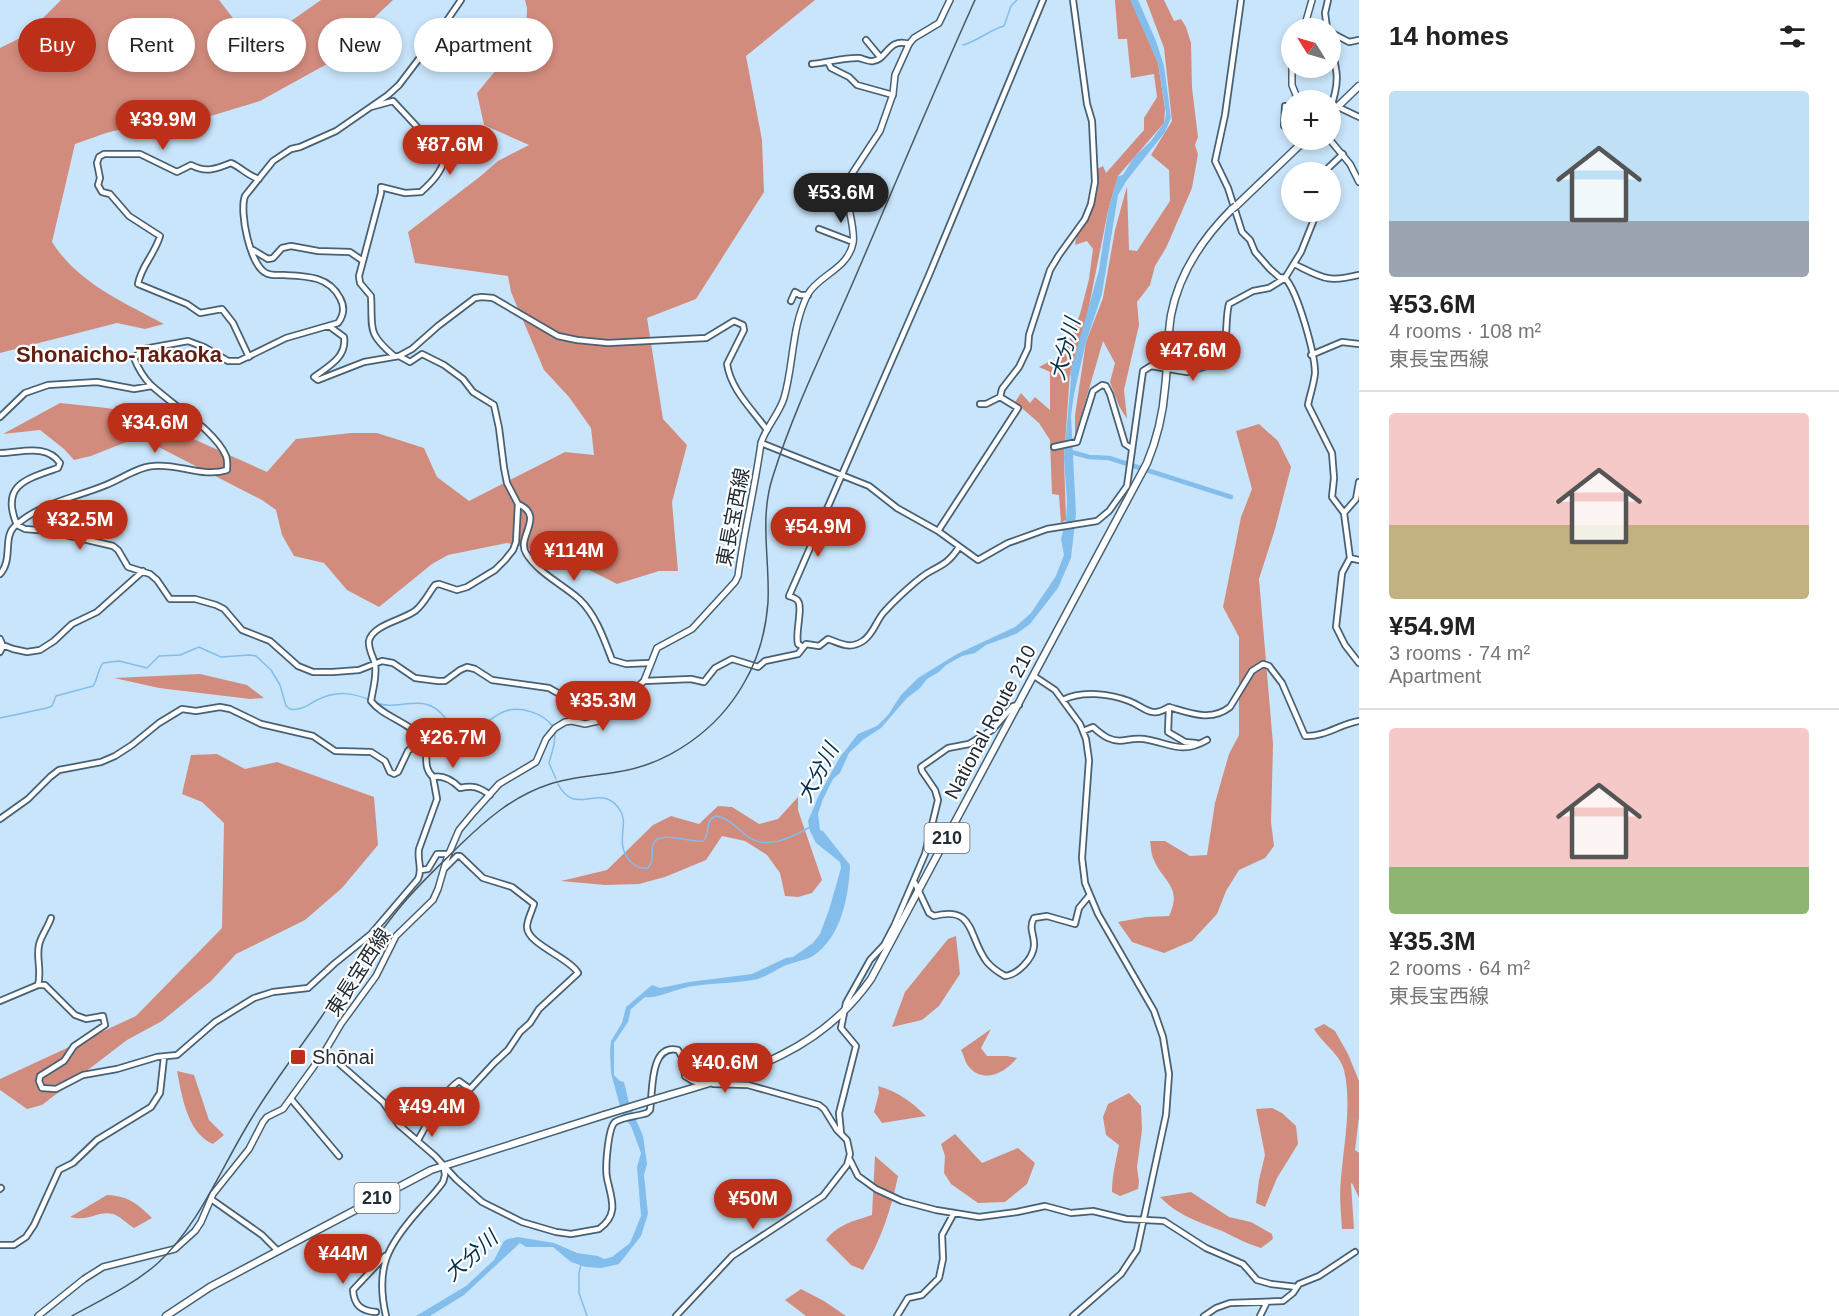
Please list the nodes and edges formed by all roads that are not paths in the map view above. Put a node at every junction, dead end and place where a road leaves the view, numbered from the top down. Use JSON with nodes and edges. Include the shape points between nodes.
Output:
{"nodes":[{"id":1,"x":460,"y":0,"type":"edge"},
{"id":2,"x":950,"y":0,"type":"edge"},
{"id":3,"x":1043,"y":0,"type":"edge"},
{"id":4,"x":1073,"y":0,"type":"edge"},
{"id":5,"x":1241,"y":0,"type":"edge"},
{"id":6,"x":1312,"y":0,"type":"edge"},
{"id":7,"x":1328,"y":0,"type":"edge"},
{"id":8,"x":1307,"y":18,"type":"edge"},
{"id":9,"x":1326,"y":18,"type":"edge"},
{"id":10,"x":1341,"y":38,"type":"edge"},
{"id":11,"x":866,"y":40,"type":"dead end"},
{"id":12,"x":1359,"y":40,"type":"edge"},
{"id":13,"x":909,"y":44,"type":"junction"},
{"id":14,"x":880,"y":57,"type":"junction"},
{"id":15,"x":828,"y":62,"type":"junction"},
{"id":16,"x":812,"y":63,"type":"dead end"},
{"id":17,"x":1359,"y":86,"type":"edge"},
{"id":18,"x":893,"y":95,"type":"junction"},
{"id":19,"x":1341,"y":104,"type":"edge"},
{"id":20,"x":371,"y":107,"type":"junction"},
{"id":21,"x":1341,"y":108,"type":"edge"},
{"id":22,"x":1359,"y":117,"type":"edge"},
{"id":23,"x":1294,"y":150,"type":"edge"},
{"id":24,"x":1339,"y":150,"type":"edge"},
{"id":25,"x":1342,"y":154,"type":"junction"},
{"id":26,"x":1334,"y":162,"type":"edge"},
{"id":27,"x":259,"y":179,"type":"junction"},
{"id":28,"x":1359,"y":182,"type":"edge"},
{"id":29,"x":1314,"y":222,"type":"edge"},
{"id":30,"x":819,"y":229,"type":"dead end"},
{"id":31,"x":853,"y":242,"type":"junction"},
{"id":32,"x":251,"y":249,"type":"junction"},
{"id":33,"x":363,"y":261,"type":"junction"},
{"id":34,"x":1294,"y":264,"type":"junction"},
{"id":35,"x":1359,"y":275,"type":"edge"},
{"id":36,"x":1286,"y":278,"type":"junction"},
{"id":37,"x":808,"y":295,"type":"junction"},
{"id":38,"x":791,"y":301,"type":"dead end"},
{"id":39,"x":329,"y":326,"type":"junction"},
{"id":40,"x":1359,"y":344,"type":"edge"},
{"id":41,"x":1311,"y":355,"type":"junction"},
{"id":42,"x":396,"y":356,"type":"junction"},
{"id":43,"x":249,"y":357,"type":"junction"},
{"id":44,"x":1167,"y":369,"type":"junction"},
{"id":45,"x":152,"y":386,"type":"junction"},
{"id":46,"x":1000,"y":397,"type":"junction"},
{"id":47,"x":981,"y":404,"type":"dead end"},
{"id":48,"x":0,"y":417,"type":"edge"},
{"id":49,"x":767,"y":430,"type":"junction"},
{"id":50,"x":761,"y":443,"type":"junction"},
{"id":51,"x":1054,"y":447,"type":"dead end"},
{"id":52,"x":1131,"y":448,"type":"junction"},
{"id":53,"x":0,"y":453,"type":"edge"},
{"id":54,"x":842,"y":476,"type":"junction"},
{"id":55,"x":1359,"y":482,"type":"edge"},
{"id":56,"x":518,"y":504,"type":"junction"},
{"id":57,"x":1344,"y":513,"type":"junction"},
{"id":58,"x":17,"y":525,"type":"junction"},
{"id":59,"x":938,"y":531,"type":"junction"},
{"id":60,"x":959,"y":547,"type":"junction"},
{"id":61,"x":1350,"y":558,"type":"junction"},
{"id":62,"x":1359,"y":560,"type":"edge"},
{"id":63,"x":143,"y":571,"type":"junction"},
{"id":64,"x":0,"y":574,"type":"edge"},
{"id":65,"x":0,"y":639,"type":"edge"},
{"id":66,"x":1,"y":645,"type":"edge"},
{"id":67,"x":803,"y":647,"type":"junction"},
{"id":68,"x":0,"y":652,"type":"edge"},
{"id":69,"x":650,"y":663,"type":"junction"},
{"id":70,"x":1359,"y":663,"type":"edge"},
{"id":71,"x":375,"y":664,"type":"junction"},
{"id":72,"x":1034,"y":676,"type":"junction"},
{"id":73,"x":644,"y":681,"type":"junction"},
{"id":74,"x":634,"y":690,"type":"junction"},
{"id":75,"x":1063,"y":700,"type":"junction"},
{"id":76,"x":1019,"y":705,"type":"junction"},
{"id":77,"x":1169,"y":707,"type":"junction"},
{"id":78,"x":1359,"y":721,"type":"edge"},
{"id":79,"x":1083,"y":730,"type":"junction"},
{"id":80,"x":422,"y":739,"type":"junction"},
{"id":81,"x":433,"y":777,"type":"junction"},
{"id":82,"x":490,"y":795,"type":"junction"},
{"id":83,"x":0,"y":819,"type":"edge"},
{"id":84,"x":449,"y":854,"type":"junction"},
{"id":85,"x":422,"y":870,"type":"junction"},
{"id":86,"x":443,"y":870,"type":"junction"},
{"id":87,"x":914,"y":881,"type":"junction"},
{"id":88,"x":918,"y":892,"type":"junction"},
{"id":89,"x":1089,"y":896,"type":"junction"},
{"id":90,"x":51,"y":918,"type":"dead end"},
{"id":91,"x":38,"y":985,"type":"junction"},
{"id":92,"x":0,"y":1001,"type":"edge"},
{"id":93,"x":843,"y":1012,"type":"junction"},
{"id":94,"x":325,"y":1051,"type":"junction"},
{"id":95,"x":164,"y":1057,"type":"junction"},
{"id":96,"x":705,"y":1084,"type":"junction"},
{"id":97,"x":291,"y":1099,"type":"junction"},
{"id":98,"x":841,"y":1133,"type":"junction"},
{"id":99,"x":418,"y":1140,"type":"junction"},
{"id":100,"x":339,"y":1156,"type":"dead end"},
{"id":101,"x":849,"y":1160,"type":"junction"},
{"id":102,"x":443,"y":1166,"type":"junction"},
{"id":103,"x":211,"y":1199,"type":"junction"},
{"id":104,"x":954,"y":1213,"type":"junction"},
{"id":105,"x":1144,"y":1220,"type":"junction"},
{"id":106,"x":0,"y":1245,"type":"edge"},
{"id":107,"x":390,"y":1249,"type":"junction"},
{"id":108,"x":278,"y":1251,"type":"junction"},
{"id":109,"x":1355,"y":1251,"type":"dead end"},
{"id":110,"x":1298,"y":1287,"type":"junction"},
{"id":111,"x":1267,"y":1302,"type":"junction"},
{"id":112,"x":376,"y":1312,"type":"dead end"},
{"id":113,"x":38,"y":1316,"type":"edge"},
{"id":114,"x":166,"y":1316,"type":"edge"},
{"id":115,"x":386,"y":1316,"type":"edge"},
{"id":116,"x":676,"y":1316,"type":"edge"},
{"id":117,"x":897,"y":1316,"type":"edge"},
{"id":118,"x":1073,"y":1316,"type":"edge"},
{"id":119,"x":1204,"y":1316,"type":"edge"},
{"id":120,"x":1260,"y":1316,"type":"edge"}],
"edges":[{"from":1,"to":20,"type":"street","via":[[399,85]]},
{"from":2,"to":13,"type":"main road","via":[[939,23]]},
{"from":3,"to":54,"type":"street"},
{"from":4,"to":46,"type":"street","via":[[1092,121],[1095,182],[1091,204],[1050,270],[1028,348]]},
{"from":5,"to":36,"type":"street","via":[[1215,161],[1242,232],[1270,269],[1279,278]]},
{"from":6,"to":8,"type":"main road"},
{"from":7,"to":9,"type":"street"},
{"from":10,"to":12,"type":"street","via":[[1349,42]]},
{"from":11,"to":14,"type":"street"},
{"from":13,"to":14,"type":"street","via":[[894,45]]},
{"from":13,"to":18,"type":"main road","via":[[895,75]]},
{"from":14,"to":15,"type":"street","via":[[872,62],[858,58]]},
{"from":15,"to":16,"type":"street"},
{"from":15,"to":18,"type":"street","via":[[857,85]]},
{"from":17,"to":19,"type":"highway"},
{"from":18,"to":31,"type":"main road","via":[[876,140],[846,183]]},
{"from":20,"to":27,"type":"street","via":[[336,131],[291,149],[273,161]]},
{"from":20,"to":33,"type":"street","via":[[393,101],[444,157],[441,169],[421,192],[381,187]]},
{"from":21,"to":22,"type":"street"},
{"from":23,"to":44,"type":"highway","name":"National Route 210","number":"210","via":[[1203,241],[1182,279],[1171,315]]},
{"from":24,"to":25,"type":"main road"},
{"from":25,"to":26,"type":"street"},
{"from":25,"to":28,"type":"main road"},
{"from":27,"to":32,"type":"street","via":[[242,203]]},
{"from":27,"to":43,"type":"street","via":[[231,164],[212,170],[191,165],[177,172],[140,154],[105,154],[97,163],[102,192],[110,194],[129,216],[160,236],[138,284],[200,313],[222,309]]},
{"from":29,"to":34,"type":"street"},
{"from":30,"to":31,"type":"street"},
{"from":31,"to":37,"type":"main road","name":"東長宝西線","via":[[840,265]]},
{"from":32,"to":33,"type":"street","via":[[268,259],[291,246],[338,250],[350,252]]},
{"from":32,"to":39,"type":"street","via":[[266,274],[317,278],[335,289],[343,304],[343,315],[338,323]]},
{"from":33,"to":42,"type":"street","via":[[359,276],[371,296],[373,335]]},
{"from":34,"to":35,"type":"street","via":[[1334,280]]},
{"from":34,"to":36,"type":"street"},
{"from":36,"to":41,"type":"street","via":[[1295,291]]},
{"from":36,"to":44,"type":"street","via":[[1229,304],[1228,324],[1217,363],[1186,372]]},
{"from":37,"to":38,"type":"street","via":[[795,292]]},
{"from":37,"to":49,"type":"main road","name":"東長宝西線","via":[[795,332],[784,395]]},
{"from":39,"to":42,"type":"street","via":[[344,337],[344,352],[314,377],[318,380],[364,362]]},
{"from":39,"to":43,"type":"street","via":[[286,338]]},
{"from":40,"to":41,"type":"street","via":[[1342,342]]},
{"from":41,"to":57,"type":"street","via":[[1315,375],[1308,405],[1332,453],[1332,497]]},
{"from":42,"to":49,"type":"street","via":[[412,349],[475,298],[482,297],[494,298],[558,336],[577,340],[608,343],[706,338],[723,326],[740,322],[744,330],[727,363],[728,370],[742,398]]},
{"from":42,"to":56,"type":"street","via":[[410,362],[425,354],[494,405],[507,483]]},
{"from":43,"to":45,"type":"street","via":[[228,361],[188,340],[144,349],[134,358]]},
{"from":44,"to":52,"type":"street","via":[[1149,366],[1142,372]]},
{"from":44,"to":72,"type":"highway","name":"National Route 210","number":"210","via":[[1160,422],[1147,463]]},
{"from":45,"to":48,"type":"street","via":[[134,389],[97,382],[48,385],[25,393]]},
{"from":45,"to":58,"type":"street","via":[[215,441],[227,459],[227,470],[211,473],[151,466],[50,505]]},
{"from":46,"to":47,"type":"street"},
{"from":46,"to":59,"type":"street","via":[[1018,408]]},
{"from":49,"to":50,"type":"main road","name":"東長宝西線"},
{"from":50,"to":54,"type":"street"},
{"from":50,"to":69,"type":"main road","name":"東長宝西線","via":[[735,582],[692,629],[657,648]]},
{"from":51,"to":52,"type":"street","via":[[1077,442],[1094,391],[1104,385],[1125,444]]},
{"from":52,"to":60,"type":"street","via":[[1125,492],[1101,519],[1045,530],[1003,544],[978,560]]},
{"from":53,"to":58,"type":"street","via":[[34,449],[60,463],[58,468],[33,476],[12,489],[8,501]]},
{"from":54,"to":59,"type":"street","via":[[870,486],[897,508]]},
{"from":54,"to":67,"type":"street","via":[[789,596],[800,605],[796,635]]},
{"from":55,"to":57,"type":"street","via":[[1356,499]]},
{"from":56,"to":69,"type":"street","via":[[530,515],[525,552],[591,612],[612,660]]},
{"from":56,"to":71,"type":"street","via":[[516,542],[505,560],[467,588],[456,590],[435,585],[415,611],[370,637],[368,644]]},
{"from":57,"to":61,"type":"street"},
{"from":58,"to":63,"type":"street","via":[[113,546],[128,567]]},
{"from":58,"to":64,"type":"street","via":[[9,542],[8,561]]},
{"from":59,"to":60,"type":"street"},
{"from":60,"to":67,"type":"street","via":[[943,565],[884,611],[865,640],[845,646],[828,639],[819,646]]},
{"from":61,"to":62,"type":"street"},
{"from":61,"to":70,"type":"street","via":[[1342,573],[1336,627]]},
{"from":63,"to":66,"type":"street","via":[[97,612],[72,624],[40,650],[27,652]]},
{"from":63,"to":71,"type":"street","via":[[157,580],[170,599],[195,599],[224,609],[237,627],[270,641],[305,670],[359,670]]},
{"from":65,"to":66,"type":"street"},
{"from":66,"to":68,"type":"street"},
{"from":67,"to":73,"type":"street","via":[[798,654],[765,661],[758,668],[732,659],[715,668],[704,682]]},
{"from":69,"to":73,"type":"main road","name":"東長宝西線"},
{"from":71,"to":74,"type":"street","via":[[393,663],[415,678],[438,681],[471,668],[492,680],[549,688],[570,700]]},
{"from":71,"to":80,"type":"street","via":[[372,703]]},
{"from":72,"to":75,"type":"street","via":[[1052,687]]},
{"from":72,"to":76,"type":"highway","name":"National Route 210","number":"210"},
{"from":73,"to":74,"type":"main road","name":"東長宝西線"},
{"from":74,"to":82,"type":"main road","name":"東長宝西線","via":[[598,721],[565,722],[555,728],[536,762],[505,780]]},
{"from":75,"to":77,"type":"street","via":[[1073,695],[1100,695],[1131,701],[1148,712]]},
{"from":75,"to":79,"type":"street"},
{"from":76,"to":87,"type":"street","via":[[1013,706],[992,730],[969,744],[948,748],[922,766],[938,800]]},
{"from":76,"to":88,"type":"highway","name":"National Route 210","number":"210"},
{"from":77,"to":78,"type":"street","via":[[1194,716],[1225,711],[1252,671],[1263,664],[1282,683],[1305,736]]},
{"from":77,"to":79,"type":"street","via":[[1168,732],[1190,744],[1207,740],[1193,747],[1177,748],[1144,739],[1110,740],[1091,727]]},
{"from":79,"to":89,"type":"street","via":[[1089,760],[1082,864]]},
{"from":80,"to":81,"type":"street","via":[[427,750],[426,770]]},
{"from":80,"to":83,"type":"street","via":[[411,747],[394,774],[380,756],[371,752],[335,751],[313,736],[261,724],[230,709],[220,706],[182,710],[115,756],[59,770],[28,800]]},
{"from":81,"to":82,"type":"street","via":[[447,778],[460,788],[481,788]]},
{"from":81,"to":85,"type":"street","via":[[437,799],[419,849]]},
{"from":82,"to":84,"type":"main road","name":"東長宝西線","via":[[459,830]]},
{"from":84,"to":85,"type":"street","via":[[437,854],[428,869]]},
{"from":84,"to":86,"type":"main road","name":"東長宝西線"},
{"from":85,"to":95,"type":"street","via":[[415,884],[371,934],[316,983],[254,998],[215,1022],[177,1055]]},
{"from":86,"to":94,"type":"main road","name":"東長宝西線","via":[[433,900],[396,936],[376,976]]},
{"from":86,"to":99,"type":"street","via":[[460,856],[483,878],[512,887],[527,898],[534,904],[526,926],[528,932],[578,973],[539,1009],[508,1050],[470,1089],[459,1081],[455,1083]]},
{"from":87,"to":88,"type":"street"},
{"from":87,"to":93,"type":"street","via":[[886,941],[870,960]]},
{"from":88,"to":89,"type":"street","via":[[932,915],[950,913],[966,919],[987,962],[1005,976],[1019,970],[1032,953],[1030,929],[1034,918],[1047,916],[1075,924],[1079,908]]},
{"from":88,"to":93,"type":"highway","name":"National Route 210","number":"210","via":[[871,979]]},
{"from":89,"to":105,"type":"street","via":[[1150,1003],[1167,1056],[1167,1109]]},
{"from":90,"to":91,"type":"street","via":[[39,947]]},
{"from":91,"to":92,"type":"street"},
{"from":91,"to":95,"type":"street","via":[[52,990],[75,1015],[86,1019],[103,1016],[105,1025],[40,1076],[42,1088],[56,1089],[83,1075]]},
{"from":93,"to":96,"type":"highway","name":"National Route 210","number":"210","via":[[794,1050]]},
{"from":93,"to":98,"type":"street","via":[[841,1028],[856,1046],[839,1113]]},
{"from":94,"to":97,"type":"main road","name":"東長宝西線"},
{"from":94,"to":99,"type":"street","via":[[383,1102],[401,1127]]},
{"from":95,"to":106,"type":"street","via":[[160,1093],[151,1107],[97,1140],[73,1163],[59,1170],[26,1237],[14,1245]]},
{"from":96,"to":98,"type":"street","via":[[748,1085],[815,1103]]},
{"from":96,"to":102,"type":"highway","name":"National Route 210","number":"210","bridge":true},
{"from":96,"to":102,"type":"street","via":[[685,1076],[678,1050],[664,1052],[651,1088],[651,1108],[647,1113],[613,1123],[610,1129],[606,1170],[613,1206],[604,1226],[594,1231],[560,1233],[522,1222],[482,1202]]},
{"from":97,"to":100,"type":"street"},
{"from":97,"to":103,"type":"main road","name":"東長宝西線","via":[[263,1122],[249,1149]]},
{"from":98,"to":101,"type":"street","via":[[849,1144]]},
{"from":99,"to":102,"type":"street"},
{"from":101,"to":104,"type":"street","via":[[860,1179],[888,1195]]},
{"from":101,"to":116,"type":"street","via":[[823,1196],[732,1256]]},
{"from":102,"to":107,"type":"street","via":[[442,1184]]},
{"from":102,"to":108,"type":"highway","name":"National Route 210","number":"210"},
{"from":103,"to":108,"type":"street"},
{"from":103,"to":113,"type":"main road","name":"東長宝西線","via":[[200,1226],[176,1248],[103,1267]]},
{"from":104,"to":105,"type":"street","via":[[979,1217],[1045,1206],[1071,1213],[1093,1211]]},
{"from":104,"to":117,"type":"street","via":[[942,1235],[944,1259],[939,1278],[922,1295],[908,1298]]},
{"from":105,"to":110,"type":"street","via":[[1168,1223],[1206,1248],[1239,1261],[1257,1280]]},
{"from":105,"to":118,"type":"street","via":[[1130,1263]]},
{"from":107,"to":112,"type":"street","via":[[353,1290],[358,1306]]},
{"from":107,"to":115,"type":"street","via":[[381,1279]]},
{"from":108,"to":114,"type":"highway","name":"National Route 210","number":"210","via":[[202,1291]]},
{"from":109,"to":110,"type":"street"},
{"from":110,"to":111,"type":"street","via":[[1283,1301]]},
{"from":111,"to":119,"type":"street","via":[[1224,1304]]},
{"from":111,"to":120,"type":"street"}]}
